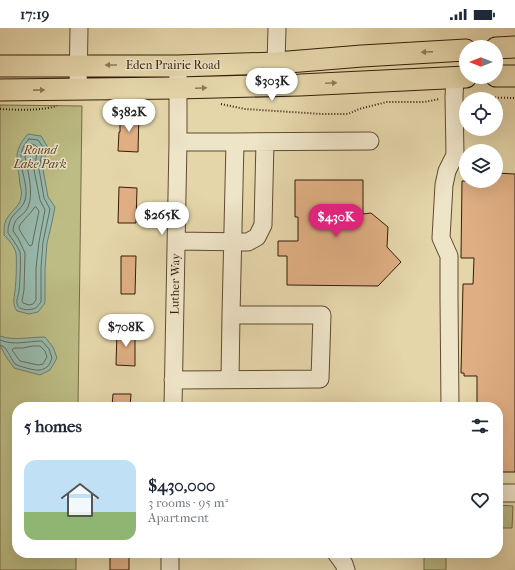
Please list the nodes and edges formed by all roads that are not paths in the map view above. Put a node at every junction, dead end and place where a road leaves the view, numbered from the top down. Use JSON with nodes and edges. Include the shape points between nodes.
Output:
{"nodes":[{"id":1,"x":79,"y":28,"type":"edge"},
{"id":2,"x":277,"y":28,"type":"edge"},
{"id":3,"x":515,"y":47,"type":"edge"},
{"id":4,"x":503,"y":48,"type":"edge"},
{"id":5,"x":459,"y":50,"type":"edge"},
{"id":6,"x":276,"y":63,"type":"junction"},
{"id":7,"x":78,"y":65,"type":"junction"},
{"id":8,"x":0,"y":66,"type":"edge"},
{"id":9,"x":178,"y":66,"type":"junction"},
{"id":10,"x":503,"y":76,"type":"edge"},
{"id":11,"x":515,"y":76,"type":"edge"},
{"id":12,"x":459,"y":83,"type":"edge"},
{"id":13,"x":177,"y":88,"type":"junction"},
{"id":14,"x":78,"y":89,"type":"junction"},
{"id":15,"x":0,"y":90,"type":"edge"},
{"id":16,"x":370,"y":141,"type":"dead end"},
{"id":17,"x":178,"y":142,"type":"junction"},
{"id":18,"x":235,"y":142,"type":"junction"},
{"id":19,"x":265,"y":142,"type":"junction"},
{"id":20,"x":176,"y":241,"type":"junction"},
{"id":21,"x":233,"y":242,"type":"junction"},
{"id":22,"x":231,"y":315,"type":"junction"},
{"id":23,"x":230,"y":379,"type":"junction"},
{"id":24,"x":173,"y":380,"type":"junction"},
{"id":25,"x":173,"y":402,"type":"edge"},
{"id":26,"x":450,"y":402,"type":"edge"},
{"id":27,"x":503,"y":493,"type":"edge"},
{"id":28,"x":515,"y":493,"type":"edge"},
{"id":29,"x":170,"y":558,"type":"edge"},
{"id":30,"x":340,"y":558,"type":"edge"},
{"id":31,"x":170,"y":570,"type":"edge"},
{"id":32,"x":346,"y":570,"type":"edge"}],
"edges":[{"from":1,"to":7,"type":"street"},
{"from":2,"to":6,"type":"street"},
{"from":3,"to":4,"type":"main road"},
{"from":5,"to":6,"type":"main road","name":"Eden Prairie Road","one_way":true},
{"from":6,"to":9,"type":"main road","name":"Eden Prairie Road"},
{"from":7,"to":8,"type":"main road","name":"Eden Prairie Road"},
{"from":9,"to":7,"type":"main road","name":"Eden Prairie Road","one_way":true},
{"from":7,"to":14,"type":"street"},
{"from":9,"to":13,"type":"street","name":"Luther Way"},
{"from":10,"to":11,"type":"main road"},
{"from":13,"to":12,"type":"main road","name":"Eden Prairie Road","one_way":true},
{"from":12,"to":26,"type":"street","via":[[455,155],[447,171],[444,186],[441,238],[449,256]]},
{"from":13,"to":14,"type":"main road","name":"Eden Prairie Road"},
{"from":13,"to":17,"type":"street","name":"Luther Way"},
{"from":15,"to":14,"type":"main road","name":"Eden Prairie Road","one_way":true},
{"from":16,"to":19,"type":"street"},
{"from":17,"to":18,"type":"street"},
{"from":17,"to":20,"type":"street","name":"Luther Way"},
{"from":18,"to":19,"type":"street"},
{"from":18,"to":21,"type":"street"},
{"from":19,"to":21,"type":"street","via":[[263,225],[257,237],[248,242]]},
{"from":20,"to":21,"type":"street"},
{"from":20,"to":24,"type":"street","name":"Luther Way"},
{"from":21,"to":22,"type":"street"},
{"from":22,"to":23,"type":"street"},
{"from":22,"to":23,"type":"street","via":[[322,314],[320,379]]},
{"from":23,"to":24,"type":"street"},
{"from":24,"to":25,"type":"street","name":"Luther Way"},
{"from":27,"to":28,"type":"street"},
{"from":29,"to":31,"type":"street"},
{"from":30,"to":32,"type":"street"}]}
